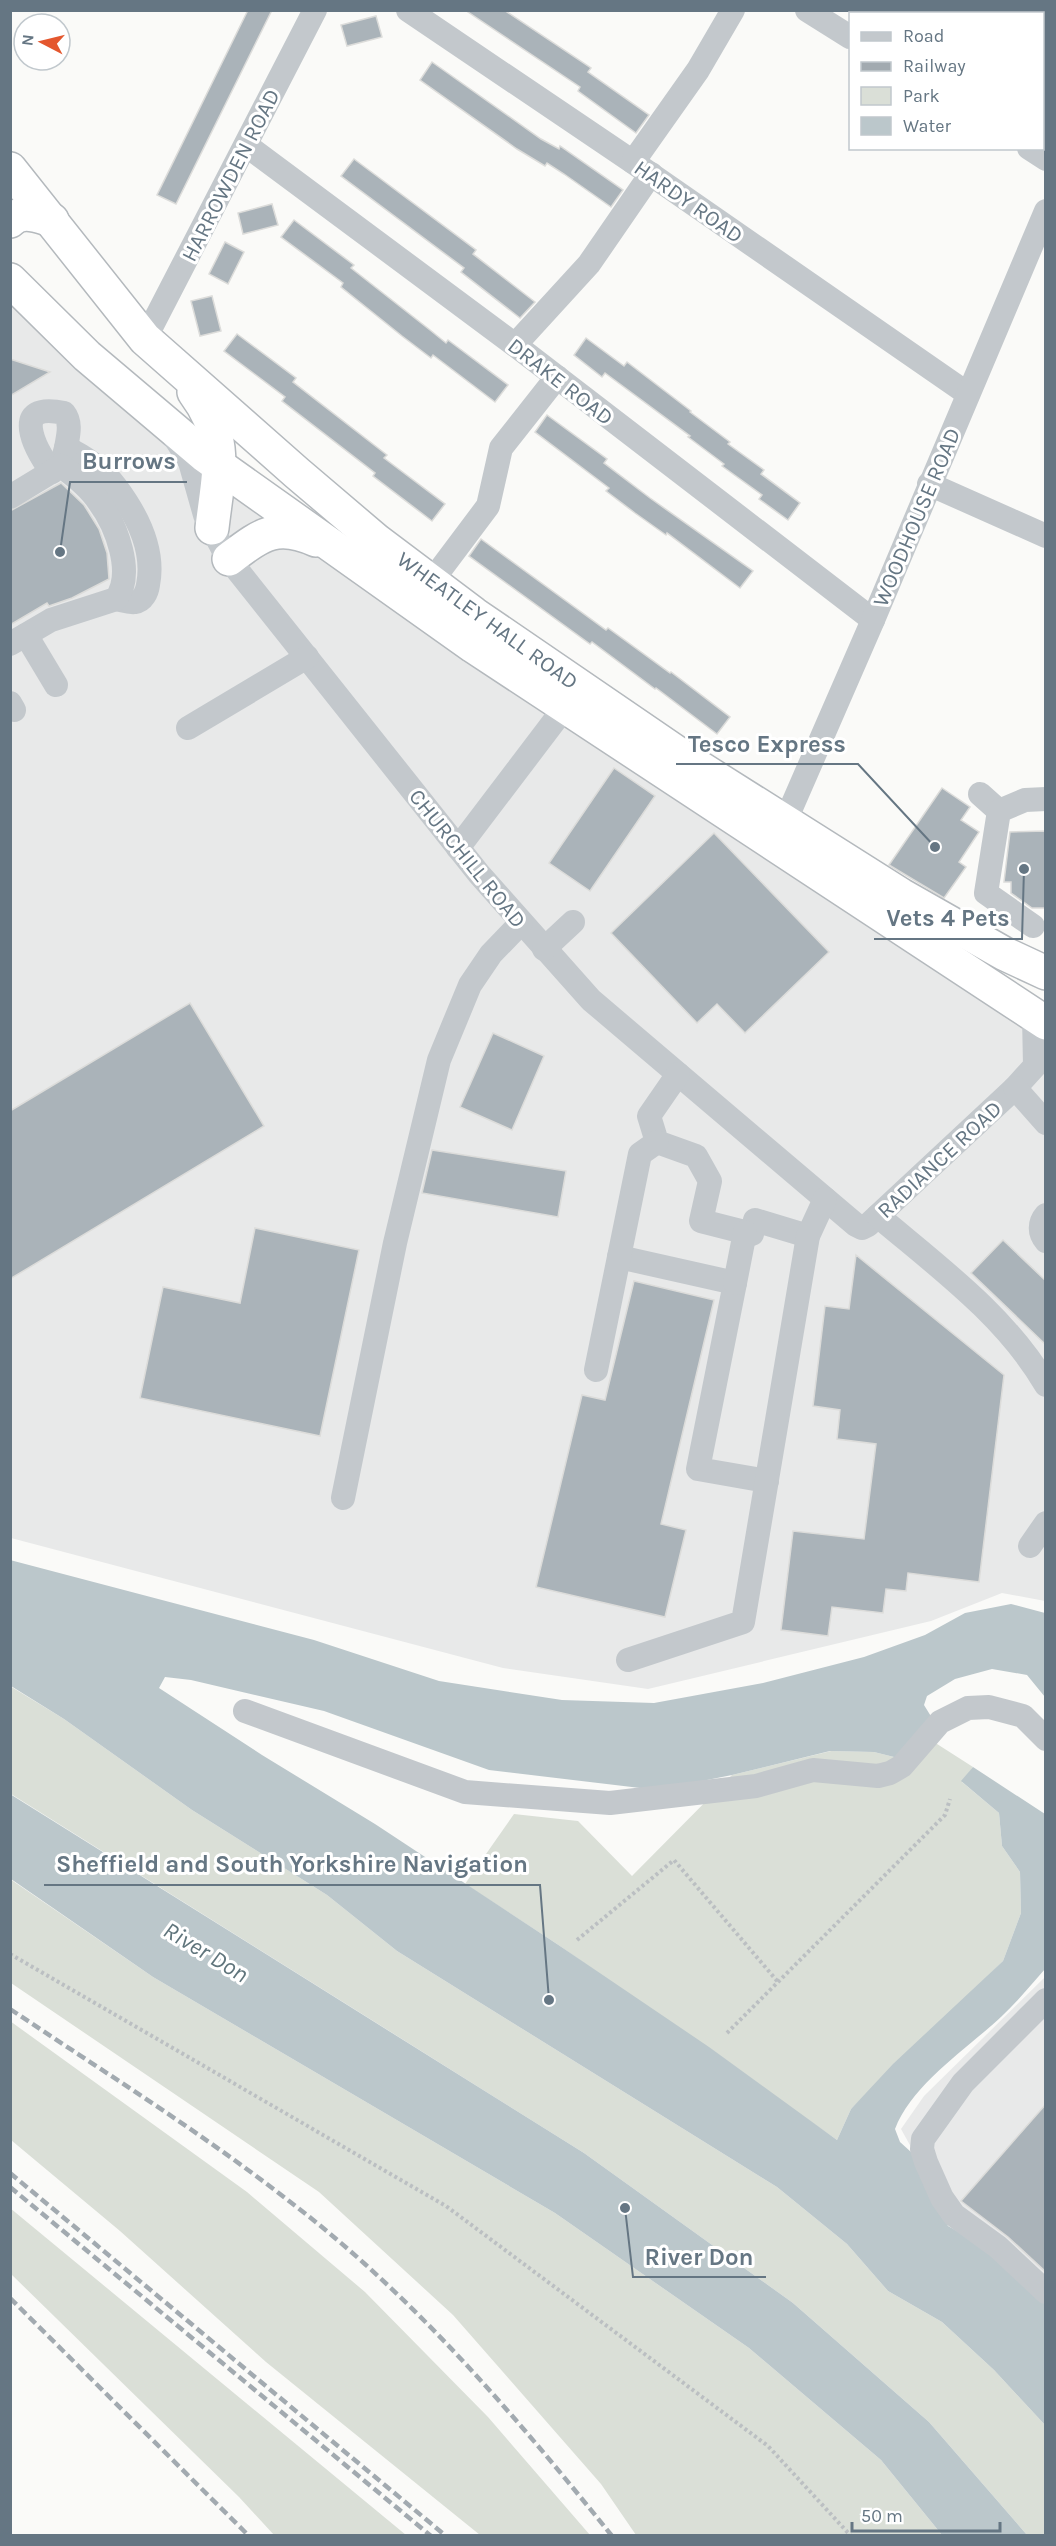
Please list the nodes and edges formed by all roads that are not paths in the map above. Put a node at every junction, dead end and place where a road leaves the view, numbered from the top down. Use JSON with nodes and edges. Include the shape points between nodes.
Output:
{"nodes":[{"id":1,"x":315,"y":10,"type":"edge"},
{"id":2,"x":408,"y":10,"type":"edge"},
{"id":3,"x":733,"y":10,"type":"edge"},
{"id":4,"x":807,"y":10,"type":"edge"},
{"id":5,"x":849,"y":37,"type":"edge"},
{"id":6,"x":246,"y":145,"type":"junction"},
{"id":7,"x":1032,"y":150,"type":"edge"},
{"id":8,"x":1046,"y":159,"type":"edge"},
{"id":9,"x":642,"y":168,"type":"junction"},
{"id":10,"x":10,"y":169,"type":"edge"},
{"id":11,"x":10,"y":204,"type":"edge"},
{"id":12,"x":1046,"y":211,"type":"edge"},
{"id":13,"x":10,"y":220,"type":"edge"},
{"id":14,"x":52,"y":220,"type":"junction"},
{"id":15,"x":10,"y":262,"type":"edge"},
{"id":16,"x":10,"y":280,"type":"edge"},
{"id":17,"x":10,"y":291,"type":"edge"},
{"id":18,"x":44,"y":314,"type":"junction"},
{"id":19,"x":152,"y":344,"type":"junction"},
{"id":20,"x":515,"y":345,"type":"junction"},
{"id":21,"x":556,"y":377,"type":"junction"},
{"id":22,"x":968,"y":394,"type":"junction"},
{"id":23,"x":159,"y":417,"type":"junction"},
{"id":24,"x":219,"y":465,"type":"junction"},
{"id":25,"x":929,"y":484,"type":"junction"},
{"id":26,"x":11,"y":495,"type":"edge"},
{"id":27,"x":212,"y":528,"type":"junction"},
{"id":28,"x":1046,"y":536,"type":"edge"},
{"id":29,"x":342,"y":553,"type":"junction"},
{"id":30,"x":229,"y":559,"type":"junction"},
{"id":31,"x":431,"y":582,"type":"junction"},
{"id":32,"x":873,"y":620,"type":"junction"},
{"id":33,"x":18,"y":640,"type":"edge"},
{"id":34,"x":307,"y":657,"type":"junction"},
{"id":35,"x":57,"y":685,"type":"dead end"},
{"id":36,"x":565,"y":707,"type":"junction"},
{"id":37,"x":189,"y":728,"type":"dead end"},
{"id":38,"x":980,"y":794,"type":"dead end"},
{"id":39,"x":1046,"y":800,"type":"edge"},
{"id":40,"x":999,"y":811,"type":"junction"},
{"id":41,"x":785,"y":822,"type":"junction"},
{"id":42,"x":458,"y":848,"type":"junction"},
{"id":43,"x":573,"y":922,"type":"dead end"},
{"id":44,"x":521,"y":923,"type":"junction"},
{"id":45,"x":1033,"y":926,"type":"dead end"},
{"id":46,"x":544,"y":949,"type":"junction"},
{"id":47,"x":1046,"y":974,"type":"edge"},
{"id":48,"x":1040,"y":1020,"type":"edge"},
{"id":49,"x":1040,"y":1065,"type":"edge"},
{"id":50,"x":678,"y":1074,"type":"junction"},
{"id":51,"x":1015,"y":1088,"type":"junction"},
{"id":52,"x":1046,"y":1123,"type":"edge"},
{"id":53,"x":657,"y":1142,"type":"junction"},
{"id":54,"x":825,"y":1199,"type":"junction"},
{"id":55,"x":1046,"y":1215,"type":"edge"},
{"id":56,"x":870,"y":1222,"type":"junction"},
{"id":57,"x":745,"y":1232,"type":"junction"},
{"id":58,"x":808,"y":1236,"type":"junction"},
{"id":59,"x":1046,"y":1241,"type":"edge"},
{"id":60,"x":619,"y":1257,"type":"junction"},
{"id":61,"x":735,"y":1283,"type":"junction"},
{"id":62,"x":596,"y":1370,"type":"dead end"},
{"id":63,"x":1046,"y":1385,"type":"edge"},
{"id":64,"x":766,"y":1481,"type":"junction"},
{"id":65,"x":343,"y":1498,"type":"dead end"},
{"id":66,"x":1046,"y":1523,"type":"edge"},
{"id":67,"x":1030,"y":1546,"type":"dead end"},
{"id":68,"x":628,"y":1660,"type":"dead end"},
{"id":69,"x":245,"y":1711,"type":"dead end"},
{"id":70,"x":1046,"y":1739,"type":"edge"},
{"id":71,"x":1046,"y":2000,"type":"edge"},
{"id":72,"x":1046,"y":2292,"type":"edge"}],
"edges":[{"from":1,"to":6,"type":"street","name":"HARROWDEN ROAD"},
{"from":2,"to":9,"type":"street","name":"HARDY ROAD"},
{"from":3,"to":9,"type":"street"},
{"from":4,"to":5,"type":"street"},
{"from":6,"to":19,"type":"street","name":"HARROWDEN ROAD"},
{"from":6,"to":20,"type":"street","name":"DRAKE ROAD"},
{"from":7,"to":8,"type":"street"},
{"from":9,"to":20,"type":"street","via":[[589,264]]},
{"from":9,"to":22,"type":"street","name":"HARDY ROAD"},
{"from":10,"to":14,"type":"highway","name":"WHEATLEY HALL ROAD"},
{"from":11,"to":14,"type":"street"},
{"from":12,"to":22,"type":"street","name":"WOODHOUSE ROAD"},
{"from":13,"to":14,"type":"highway","via":[[25,213]]},
{"from":14,"to":19,"type":"highway","name":"WHEATLEY HALL ROAD"},
{"from":15,"to":18,"type":"highway"},
{"from":16,"to":18,"type":"highway","name":"WHEATLEY HALL ROAD"},
{"from":17,"to":18,"type":"highway"},
{"from":18,"to":23,"type":"highway","name":"WHEATLEY HALL ROAD"},
{"from":19,"to":24,"type":"highway","via":[[205,408],[219,441]]},
{"from":19,"to":31,"type":"highway","name":"WHEATLEY HALL ROAD","via":[[297,473]]},
{"from":20,"to":21,"type":"street","name":"DRAKE ROAD"},
{"from":21,"to":31,"type":"street","via":[[501,448],[488,506]]},
{"from":21,"to":32,"type":"street","name":"DRAKE ROAD"},
{"from":22,"to":25,"type":"street","name":"WOODHOUSE ROAD"},
{"from":23,"to":24,"type":"highway","name":"WHEATLEY HALL ROAD"},
{"from":23,"to":27,"type":"street","name":"CHURCHILL ROAD","via":[[190,462]]},
{"from":24,"to":27,"type":"highway"},
{"from":24,"to":29,"type":"highway","name":"WHEATLEY HALL ROAD"},
{"from":25,"to":28,"type":"street"},
{"from":25,"to":32,"type":"street","name":"WOODHOUSE ROAD"},
{"from":26,"to":33,"type":"street","via":[[59,462],[100,503],[116,534],[124,566],[122,591],[116,599],[51,620]]},
{"from":27,"to":30,"type":"street","name":"CHURCHILL ROAD"},
{"from":29,"to":30,"type":"highway","via":[[308,537],[282,531],[267,532]]},
{"from":29,"to":36,"type":"highway","name":"WHEATLEY HALL ROAD"},
{"from":30,"to":34,"type":"street","name":"CHURCHILL ROAD"},
{"from":31,"to":41,"type":"highway","name":"WHEATLEY HALL ROAD","via":[[689,761]]},
{"from":32,"to":41,"type":"street","name":"WOODHOUSE ROAD"},
{"from":33,"to":35,"type":"street"},
{"from":34,"to":37,"type":"street"},
{"from":34,"to":42,"type":"street","name":"CHURCHILL ROAD"},
{"from":36,"to":42,"type":"street"},
{"from":36,"to":48,"type":"highway","name":"WHEATLEY HALL ROAD"},
{"from":38,"to":40,"type":"street"},
{"from":39,"to":40,"type":"street","via":[[1025,800]]},
{"from":40,"to":45,"type":"street","via":[[986,893]]},
{"from":41,"to":47,"type":"highway","name":"WHEATLEY HALL ROAD","via":[[901,896]]},
{"from":42,"to":44,"type":"street","name":"CHURCHILL ROAD"},
{"from":43,"to":46,"type":"street"},
{"from":44,"to":46,"type":"street","name":"CHURCHILL ROAD"},
{"from":44,"to":65,"type":"street","via":[[491,954],[470,986],[439,1060],[395,1244]]},
{"from":46,"to":50,"type":"street","name":"CHURCHILL ROAD","via":[[591,1000]]},
{"from":48,"to":49,"type":"street","name":"RADIANCE ROAD"},
{"from":49,"to":51,"type":"street","name":"RADIANCE ROAD"},
{"from":50,"to":53,"type":"street","via":[[649,1116]]},
{"from":50,"to":54,"type":"street","name":"CHURCHILL ROAD"},
{"from":51,"to":52,"type":"street","name":"RADIANCE ROAD"},
{"from":51,"to":56,"type":"street","name":"RADIANCE ROAD"},
{"from":53,"to":57,"type":"street","via":[[696,1156],[710,1181],[701,1221]]},
{"from":53,"to":60,"type":"street","via":[[640,1154]]},
{"from":54,"to":56,"type":"street","name":"CHURCHILL ROAD"},
{"from":54,"to":58,"type":"street"},
{"from":55,"to":59,"type":"street","via":[[1040,1226]]},
{"from":56,"to":63,"type":"street","name":"CHURCHILL ROAD","via":[[976,1300],[1034,1364]]},
{"from":57,"to":58,"type":"street","via":[[753,1234],[755,1221]]},
{"from":57,"to":61,"type":"street"},
{"from":58,"to":64,"type":"street"},
{"from":60,"to":61,"type":"street"},
{"from":60,"to":62,"type":"street"},
{"from":61,"to":64,"type":"street","via":[[698,1469]]},
{"from":64,"to":68,"type":"street","via":[[743,1622]]},
{"from":66,"to":67,"type":"street"},
{"from":69,"to":70,"type":"street","via":[[465,1792],[610,1803],[756,1786],[813,1770],[878,1776],[891,1773],[902,1766],[940,1722],[968,1708],[988,1707],[1023,1716]]},
{"from":71,"to":72,"type":"street","via":[[963,2084],[922,2139],[922,2150],[942,2198],[954,2215],[998,2247]]}]}
